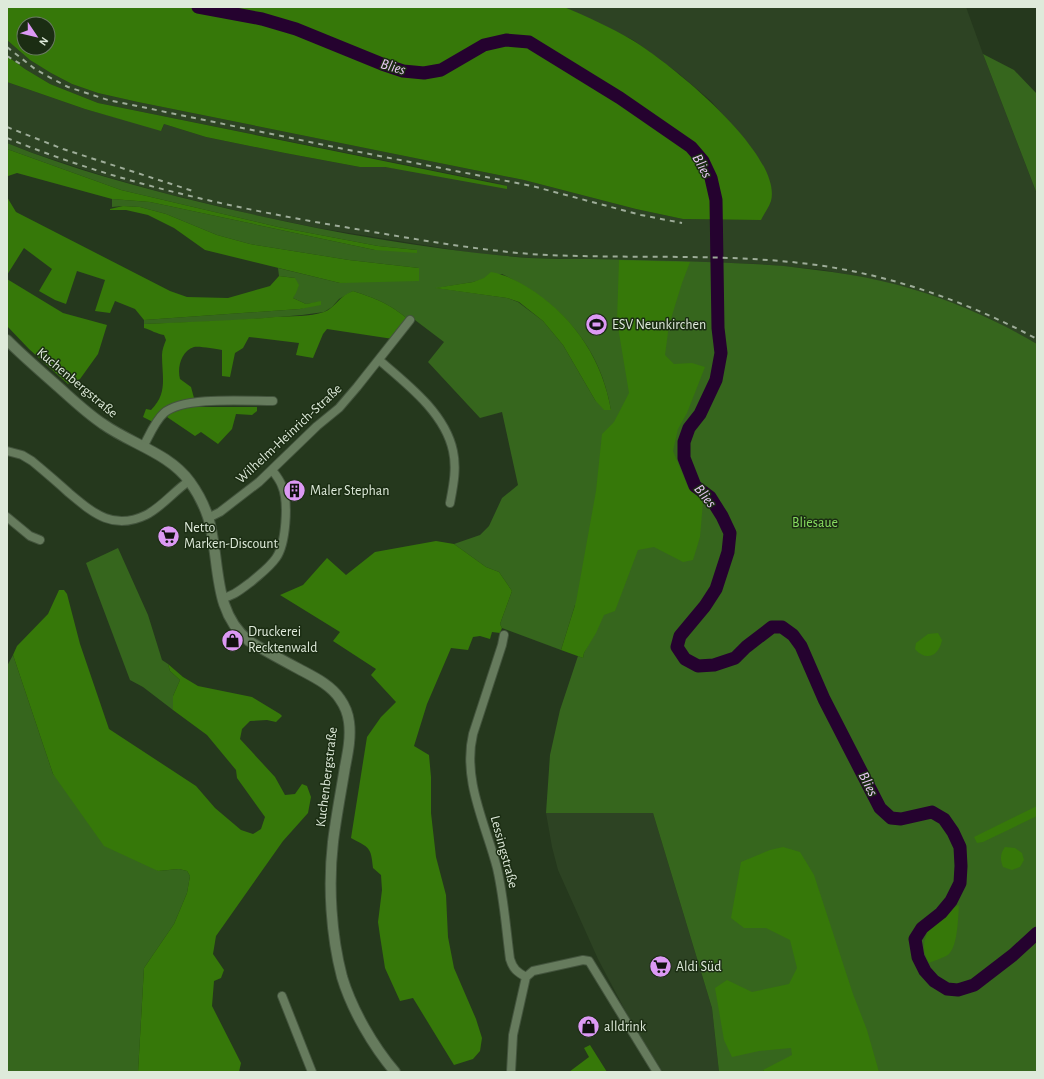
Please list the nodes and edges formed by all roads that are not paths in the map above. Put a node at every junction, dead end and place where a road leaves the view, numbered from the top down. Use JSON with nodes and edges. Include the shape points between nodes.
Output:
{"nodes":[{"id":1,"x":410,"y":320,"type":"dead end"},
{"id":2,"x":7,"y":340,"type":"edge"},
{"id":3,"x":379,"y":360,"type":"junction"},
{"id":4,"x":273,"y":401,"type":"dead end"},
{"id":5,"x":143,"y":447,"type":"junction"},
{"id":6,"x":7,"y":450,"type":"edge"},
{"id":7,"x":272,"y":470,"type":"junction"},
{"id":8,"x":190,"y":481,"type":"junction"},
{"id":9,"x":450,"y":504,"type":"dead end"},
{"id":10,"x":7,"y":517,"type":"edge"},
{"id":11,"x":208,"y":518,"type":"junction"},
{"id":12,"x":40,"y":540,"type":"dead end"},
{"id":13,"x":222,"y":598,"type":"junction"},
{"id":14,"x":504,"y":635,"type":"dead end"},
{"id":15,"x":526,"y":977,"type":"junction"},
{"id":16,"x":282,"y":996,"type":"dead end"},
{"id":17,"x":312,"y":1072,"type":"edge"},
{"id":18,"x":395,"y":1072,"type":"edge"},
{"id":19,"x":510,"y":1072,"type":"edge"},
{"id":20,"x":657,"y":1072,"type":"edge"}],
"edges":[{"from":1,"to":3,"type":"street","name":"Wilhelm-Heinrich-Straße"},
{"from":2,"to":5,"type":"main road","name":"Kuchenbergstraße","via":[[92,416],[114,432]]},
{"from":3,"to":7,"type":"street","name":"Wilhelm-Heinrich-Straße","via":[[339,408]]},
{"from":3,"to":9,"type":"street","via":[[432,409],[445,429],[455,463]]},
{"from":4,"to":5,"type":"street","via":[[198,402],[174,407],[163,414]]},
{"from":5,"to":8,"type":"main road","name":"Kuchenbergstraße","via":[[163,457]]},
{"from":6,"to":8,"type":"street","via":[[32,461],[84,505],[109,520],[123,522],[143,516]]},
{"from":7,"to":11,"type":"street","name":"Wilhelm-Heinrich-Straße","via":[[220,512]]},
{"from":7,"to":13,"type":"street","via":[[282,485],[285,497],[282,547],[268,567],[237,593]]},
{"from":8,"to":11,"type":"main road","name":"Kuchenbergstraße"},
{"from":10,"to":12,"type":"street","via":[[30,536]]},
{"from":11,"to":13,"type":"main road","name":"Kuchenbergstraße"},
{"from":13,"to":18,"type":"main road","name":"Kuchenbergstraße","via":[[230,619],[242,635],[327,686],[340,698],[347,714],[350,732],[331,868],[335,938],[343,977],[355,1008],[377,1048]]},
{"from":14,"to":15,"type":"street","name":"Lessingstraße","via":[[472,734],[469,765],[501,885],[510,959],[516,971]]},
{"from":15,"to":19,"type":"street","via":[[513,1035]]},
{"from":15,"to":20,"type":"street","via":[[533,971],[583,960],[589,961]]},
{"from":16,"to":17,"type":"street"}]}
